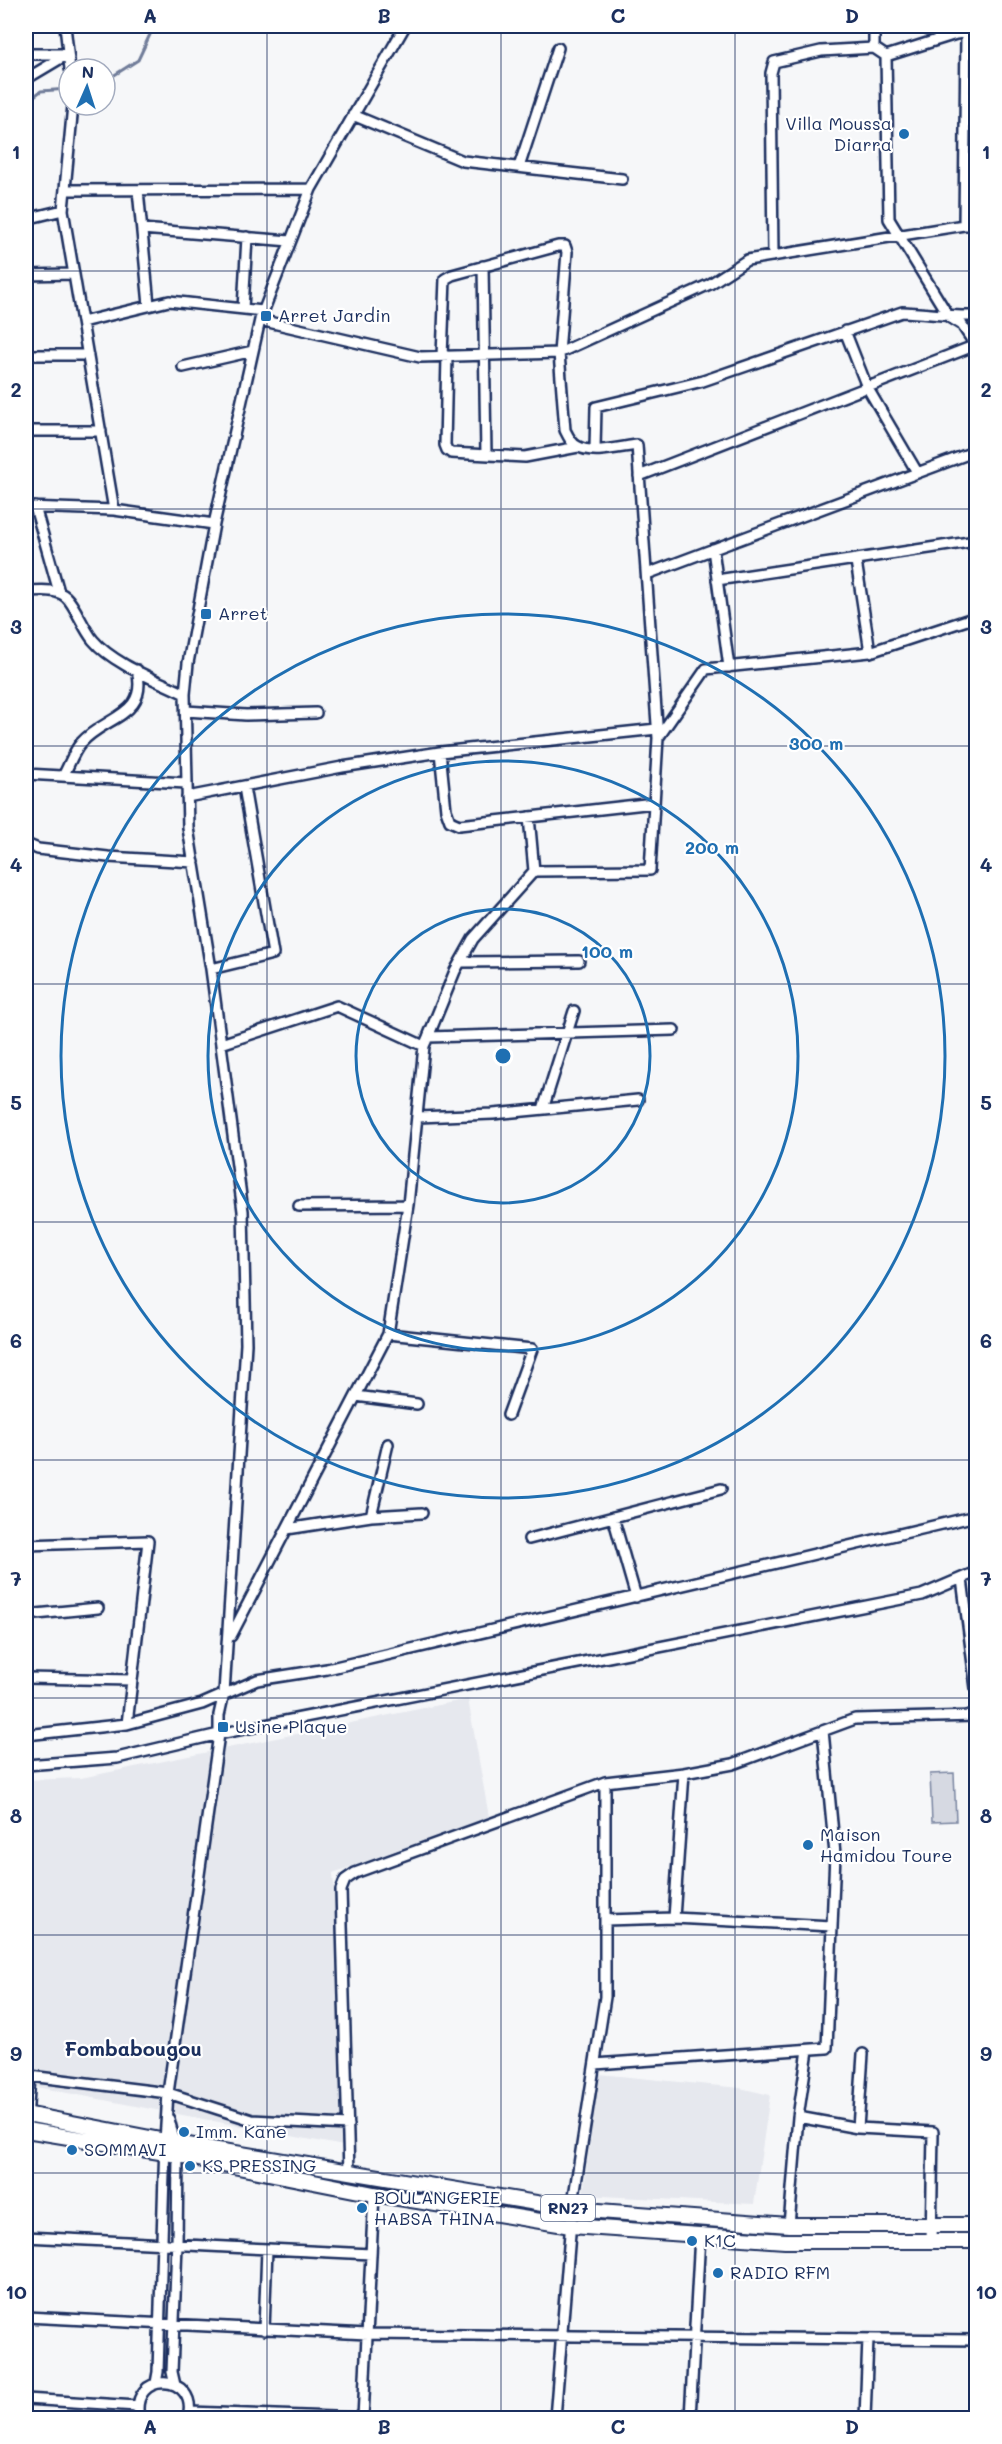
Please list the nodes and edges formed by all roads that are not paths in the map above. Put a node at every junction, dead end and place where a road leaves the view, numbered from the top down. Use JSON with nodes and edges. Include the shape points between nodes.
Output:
{"nodes":[{"id":1,"x":65,"y":26,"type":"edge"},
{"id":2,"x":405,"y":26,"type":"edge"},
{"id":3,"x":874,"y":26,"type":"edge"},
{"id":4,"x":976,"y":31,"type":"edge"},
{"id":5,"x":966,"y":33,"type":"junction"},
{"id":6,"x":558,"y":48,"type":"dead end"},
{"id":7,"x":874,"y":48,"type":"junction"},
{"id":8,"x":26,"y":54,"type":"edge"},
{"id":9,"x":68,"y":54,"type":"junction"},
{"id":10,"x":886,"y":56,"type":"junction"},
{"id":11,"x":68,"y":57,"type":"edge"},
{"id":12,"x":26,"y":80,"type":"edge"},
{"id":13,"x":353,"y":115,"type":"junction"},
{"id":14,"x":72,"y":117,"type":"edge"},
{"id":15,"x":519,"y":167,"type":"junction"},
{"id":16,"x":622,"y":178,"type":"dead end"},
{"id":17,"x":311,"y":189,"type":"junction"},
{"id":18,"x":66,"y":190,"type":"junction"},
{"id":19,"x":138,"y":190,"type":"junction"},
{"id":20,"x":63,"y":210,"type":"junction"},
{"id":21,"x":26,"y":219,"type":"edge"},
{"id":22,"x":964,"y":225,"type":"junction"},
{"id":23,"x":976,"y":225,"type":"edge"},
{"id":24,"x":142,"y":229,"type":"junction"},
{"id":25,"x":899,"y":235,"type":"junction"},
{"id":26,"x":247,"y":237,"type":"junction"},
{"id":27,"x":290,"y":241,"type":"junction"},
{"id":28,"x":773,"y":256,"type":"junction"},
{"id":29,"x":483,"y":266,"type":"junction"},
{"id":30,"x":74,"y":274,"type":"junction"},
{"id":31,"x":26,"y":275,"type":"edge"},
{"id":32,"x":149,"y":305,"type":"junction"},
{"id":33,"x":243,"y":309,"type":"junction"},
{"id":34,"x":261,"y":316,"type":"junction"},
{"id":35,"x":976,"y":316,"type":"edge"},
{"id":36,"x":949,"y":317,"type":"junction"},
{"id":37,"x":82,"y":322,"type":"junction"},
{"id":38,"x":845,"y":331,"type":"junction"},
{"id":39,"x":976,"y":346,"type":"edge"},
{"id":40,"x":253,"y":351,"type":"junction"},
{"id":41,"x":559,"y":353,"type":"junction"},
{"id":42,"x":26,"y":355,"type":"edge"},
{"id":43,"x":88,"y":355,"type":"junction"},
{"id":44,"x":485,"y":355,"type":"junction"},
{"id":45,"x":445,"y":356,"type":"junction"},
{"id":46,"x":183,"y":367,"type":"dead end"},
{"id":47,"x":867,"y":387,"type":"junction"},
{"id":48,"x":100,"y":430,"type":"junction"},
{"id":49,"x":26,"y":431,"type":"edge"},
{"id":50,"x":578,"y":447,"type":"junction"},
{"id":51,"x":595,"y":449,"type":"junction"},
{"id":52,"x":976,"y":451,"type":"edge"},
{"id":53,"x":486,"y":455,"type":"junction"},
{"id":54,"x":917,"y":472,"type":"junction"},
{"id":55,"x":639,"y":476,"type":"junction"},
{"id":56,"x":30,"y":507,"type":"edge"},
{"id":57,"x":114,"y":510,"type":"junction"},
{"id":58,"x":214,"y":524,"type":"junction"},
{"id":59,"x":976,"y":542,"type":"edge"},
{"id":60,"x":712,"y":549,"type":"junction"},
{"id":61,"x":856,"y":561,"type":"junction"},
{"id":62,"x":647,"y":574,"type":"junction"},
{"id":63,"x":717,"y":580,"type":"junction"},
{"id":64,"x":26,"y":591,"type":"edge"},
{"id":65,"x":59,"y":592,"type":"junction"},
{"id":66,"x":976,"y":617,"type":"edge"},
{"id":67,"x":870,"y":652,"type":"junction"},
{"id":68,"x":729,"y":667,"type":"junction"},
{"id":69,"x":137,"y":670,"type":"junction"},
{"id":70,"x":185,"y":694,"type":"junction"},
{"id":71,"x":186,"y":711,"type":"junction"},
{"id":72,"x":316,"y":713,"type":"dead end"},
{"id":73,"x":658,"y":734,"type":"junction"},
{"id":74,"x":440,"y":752,"type":"junction"},
{"id":75,"x":26,"y":774,"type":"edge"},
{"id":76,"x":63,"y":776,"type":"junction"},
{"id":77,"x":186,"y":783,"type":"junction"},
{"id":78,"x":244,"y":787,"type":"junction"},
{"id":79,"x":187,"y":798,"type":"junction"},
{"id":80,"x":654,"y":802,"type":"junction"},
{"id":81,"x":529,"y":817,"type":"junction"},
{"id":82,"x":26,"y":844,"type":"edge"},
{"id":83,"x":194,"y":862,"type":"junction"},
{"id":84,"x":534,"y":871,"type":"junction"},
{"id":85,"x":579,"y":961,"type":"dead end"},
{"id":86,"x":460,"y":962,"type":"junction"},
{"id":87,"x":211,"y":969,"type":"junction"},
{"id":88,"x":574,"y":1011,"type":"dead end"},
{"id":89,"x":674,"y":1030,"type":"dead end"},
{"id":90,"x":567,"y":1033,"type":"junction"},
{"id":91,"x":426,"y":1041,"type":"junction"},
{"id":92,"x":221,"y":1044,"type":"junction"},
{"id":93,"x":638,"y":1100,"type":"dead end"},
{"id":94,"x":543,"y":1109,"type":"junction"},
{"id":95,"x":418,"y":1116,"type":"junction"},
{"id":96,"x":408,"y":1205,"type":"junction"},
{"id":97,"x":299,"y":1206,"type":"dead end"},
{"id":98,"x":388,"y":1334,"type":"junction"},
{"id":99,"x":356,"y":1396,"type":"junction"},
{"id":100,"x":417,"y":1404,"type":"dead end"},
{"id":101,"x":508,"y":1415,"type":"dead end"},
{"id":102,"x":388,"y":1444,"type":"dead end"},
{"id":103,"x":721,"y":1489,"type":"dead end"},
{"id":104,"x":422,"y":1513,"type":"dead end"},
{"id":105,"x":371,"y":1516,"type":"junction"},
{"id":106,"x":976,"y":1516,"type":"edge"},
{"id":107,"x":613,"y":1517,"type":"junction"},
{"id":108,"x":286,"y":1529,"type":"junction"},
{"id":109,"x":529,"y":1539,"type":"dead end"},
{"id":110,"x":26,"y":1545,"type":"edge"},
{"id":111,"x":976,"y":1572,"type":"edge"},
{"id":112,"x":962,"y":1579,"type":"junction"},
{"id":113,"x":636,"y":1597,"type":"junction"},
{"id":114,"x":98,"y":1608,"type":"dead end"},
{"id":115,"x":26,"y":1615,"type":"edge"},
{"id":116,"x":228,"y":1641,"type":"junction"},
{"id":117,"x":26,"y":1678,"type":"edge"},
{"id":118,"x":132,"y":1680,"type":"junction"},
{"id":119,"x":976,"y":1688,"type":"edge"},
{"id":120,"x":224,"y":1694,"type":"junction"},
{"id":121,"x":976,"y":1716,"type":"edge"},
{"id":122,"x":127,"y":1724,"type":"junction"},
{"id":123,"x":823,"y":1731,"type":"junction"},
{"id":124,"x":219,"y":1734,"type":"junction"},
{"id":125,"x":26,"y":1735,"type":"edge"},
{"id":126,"x":26,"y":1765,"type":"edge"},
{"id":127,"x":684,"y":1773,"type":"junction"},
{"id":128,"x":605,"y":1782,"type":"junction"},
{"id":129,"x":674,"y":1918,"type":"junction"},
{"id":130,"x":605,"y":1920,"type":"junction"},
{"id":131,"x":832,"y":1926,"type":"junction"},
{"id":132,"x":808,"y":2050,"type":"junction"},
{"id":133,"x":863,"y":2054,"type":"dead end"},
{"id":134,"x":595,"y":2064,"type":"junction"},
{"id":135,"x":28,"y":2076,"type":"edge"},
{"id":136,"x":168,"y":2092,"type":"junction"},
{"id":137,"x":27,"y":2114,"type":"edge"},
{"id":138,"x":798,"y":2117,"type":"junction"},
{"id":139,"x":348,"y":2125,"type":"junction"},
{"id":140,"x":858,"y":2128,"type":"junction"},
{"id":141,"x":26,"y":2131,"type":"edge"},
{"id":142,"x":171,"y":2148,"type":"junction"},
{"id":143,"x":349,"y":2173,"type":"junction"},
{"id":144,"x":374,"y":2194,"type":"junction"},
{"id":145,"x":572,"y":2209,"type":"junction"},
{"id":146,"x":931,"y":2225,"type":"junction"},
{"id":147,"x":976,"y":2225,"type":"edge"},
{"id":148,"x":571,"y":2226,"type":"junction"},
{"id":149,"x":789,"y":2226,"type":"junction"},
{"id":150,"x":700,"y":2235,"type":"junction"},
{"id":151,"x":26,"y":2237,"type":"edge"},
{"id":152,"x":976,"y":2241,"type":"edge"},
{"id":153,"x":931,"y":2242,"type":"junction"},
{"id":154,"x":163,"y":2244,"type":"junction"},
{"id":155,"x":177,"y":2245,"type":"junction"},
{"id":156,"x":267,"y":2249,"type":"junction"},
{"id":157,"x":371,"y":2254,"type":"junction"},
{"id":158,"x":26,"y":2317,"type":"edge"},
{"id":159,"x":160,"y":2325,"type":"junction"},
{"id":160,"x":174,"y":2325,"type":"junction"},
{"id":161,"x":264,"y":2330,"type":"junction"},
{"id":162,"x":367,"y":2334,"type":"junction"},
{"id":163,"x":562,"y":2336,"type":"junction"},
{"id":164,"x":695,"y":2337,"type":"junction"},
{"id":165,"x":868,"y":2339,"type":"junction"},
{"id":166,"x":976,"y":2340,"type":"edge"},
{"id":167,"x":156,"y":2383,"type":"junction"},
{"id":168,"x":175,"y":2385,"type":"junction"},
{"id":169,"x":26,"y":2399,"type":"edge"},
{"id":170,"x":137,"y":2406,"type":"junction"},
{"id":171,"x":188,"y":2415,"type":"edge"},
{"id":172,"x":296,"y":2417,"type":"edge"},
{"id":173,"x":139,"y":2418,"type":"edge"},
{"id":174,"x":363,"y":2418,"type":"edge"},
{"id":175,"x":555,"y":2418,"type":"edge"},
{"id":176,"x":690,"y":2418,"type":"edge"},
{"id":177,"x":865,"y":2418,"type":"edge"}],
"edges":[{"from":1,"to":9,"type":"street"},
{"from":2,"to":13,"type":"street"},
{"from":3,"to":7,"type":"street"},
{"from":4,"to":5,"type":"street"},
{"from":5,"to":10,"type":"street"},
{"from":5,"to":22,"type":"street"},
{"from":6,"to":15,"type":"street"},
{"from":7,"to":10,"type":"street"},
{"from":7,"to":28,"type":"street","via":[[821,51],[774,62]]},
{"from":8,"to":9,"type":"street"},
{"from":9,"to":11,"type":"street"},
{"from":9,"to":12,"type":"street"},
{"from":10,"to":25,"type":"street","via":[[889,219]]},
{"from":13,"to":15,"type":"street","via":[[464,161]]},
{"from":13,"to":17,"type":"street"},
{"from":14,"to":18,"type":"street"},
{"from":15,"to":16,"type":"street"},
{"from":17,"to":19,"type":"street"},
{"from":17,"to":27,"type":"street"},
{"from":18,"to":19,"type":"street"},
{"from":18,"to":20,"type":"street"},
{"from":19,"to":24,"type":"street"},
{"from":20,"to":21,"type":"street"},
{"from":20,"to":30,"type":"street"},
{"from":22,"to":23,"type":"street"},
{"from":22,"to":25,"type":"street"},
{"from":24,"to":26,"type":"street"},
{"from":24,"to":32,"type":"street"},
{"from":25,"to":28,"type":"street"},
{"from":25,"to":36,"type":"street"},
{"from":26,"to":27,"type":"street"},
{"from":26,"to":33,"type":"street"},
{"from":27,"to":34,"type":"street"},
{"from":28,"to":41,"type":"street","via":[[747,260],[710,284]]},
{"from":29,"to":41,"type":"street","via":[[565,246]]},
{"from":29,"to":44,"type":"street"},
{"from":29,"to":45,"type":"street","via":[[445,279]]},
{"from":30,"to":31,"type":"street"},
{"from":30,"to":37,"type":"street"},
{"from":32,"to":33,"type":"street","via":[[182,301]]},
{"from":32,"to":37,"type":"street"},
{"from":33,"to":34,"type":"street"},
{"from":34,"to":40,"type":"street"},
{"from":34,"to":45,"type":"street","via":[[420,357]]},
{"from":35,"to":36,"type":"street"},
{"from":36,"to":38,"type":"street","via":[[902,312]]},
{"from":36,"to":39,"type":"street","via":[[962,325]]},
{"from":37,"to":43,"type":"street"},
{"from":38,"to":47,"type":"street"},
{"from":38,"to":51,"type":"street","via":[[703,381],[596,406]]},
{"from":39,"to":47,"type":"street"},
{"from":40,"to":46,"type":"street"},
{"from":40,"to":58,"type":"street"},
{"from":41,"to":44,"type":"street"},
{"from":41,"to":50,"type":"street","via":[[565,430]]},
{"from":42,"to":43,"type":"street"},
{"from":43,"to":48,"type":"street"},
{"from":44,"to":45,"type":"street"},
{"from":44,"to":53,"type":"street"},
{"from":45,"to":53,"type":"street","via":[[447,450]]},
{"from":47,"to":54,"type":"street"},
{"from":47,"to":55,"type":"street"},
{"from":48,"to":49,"type":"street"},
{"from":48,"to":57,"type":"street"},
{"from":50,"to":51,"type":"street"},
{"from":50,"to":53,"type":"street","via":[[525,457]]},
{"from":51,"to":55,"type":"street","via":[[636,445]]},
{"from":52,"to":54,"type":"street"},
{"from":54,"to":60,"type":"street"},
{"from":55,"to":62,"type":"street"},
{"from":56,"to":57,"type":"street"},
{"from":56,"to":65,"type":"street"},
{"from":57,"to":58,"type":"street"},
{"from":58,"to":70,"type":"street"},
{"from":59,"to":61,"type":"street"},
{"from":60,"to":62,"type":"street"},
{"from":60,"to":63,"type":"street"},
{"from":61,"to":63,"type":"street"},
{"from":61,"to":67,"type":"street"},
{"from":62,"to":73,"type":"street"},
{"from":63,"to":68,"type":"street"},
{"from":64,"to":65,"type":"street"},
{"from":65,"to":69,"type":"street","via":[[67,597],[94,641]]},
{"from":66,"to":67,"type":"street"},
{"from":67,"to":68,"type":"street"},
{"from":68,"to":73,"type":"street","via":[[706,669]]},
{"from":69,"to":70,"type":"street"},
{"from":69,"to":76,"type":"street","via":[[141,684],[131,708],[80,744]]},
{"from":70,"to":71,"type":"street"},
{"from":71,"to":72,"type":"street"},
{"from":71,"to":77,"type":"street"},
{"from":73,"to":74,"type":"street"},
{"from":73,"to":80,"type":"street"},
{"from":74,"to":78,"type":"street"},
{"from":74,"to":81,"type":"street","via":[[450,821],[459,825]]},
{"from":75,"to":76,"type":"street"},
{"from":76,"to":77,"type":"street"},
{"from":77,"to":79,"type":"street"},
{"from":78,"to":79,"type":"street"},
{"from":78,"to":87,"type":"street","via":[[273,954]]},
{"from":79,"to":83,"type":"street"},
{"from":80,"to":81,"type":"street"},
{"from":80,"to":84,"type":"street","via":[[650,870]]},
{"from":81,"to":84,"type":"street"},
{"from":82,"to":83,"type":"street","via":[[96,856]]},
{"from":83,"to":87,"type":"street"},
{"from":84,"to":86,"type":"street","via":[[473,939]]},
{"from":85,"to":86,"type":"street"},
{"from":86,"to":91,"type":"street"},
{"from":87,"to":92,"type":"street"},
{"from":88,"to":90,"type":"street"},
{"from":89,"to":90,"type":"street"},
{"from":90,"to":91,"type":"street"},
{"from":90,"to":94,"type":"street"},
{"from":91,"to":92,"type":"street","via":[[337,1006]]},
{"from":91,"to":95,"type":"street"},
{"from":92,"to":116,"type":"street","via":[[243,1211],[246,1344]]},
{"from":93,"to":94,"type":"street"},
{"from":94,"to":95,"type":"street"},
{"from":95,"to":96,"type":"street"},
{"from":96,"to":97,"type":"street"},
{"from":96,"to":98,"type":"street"},
{"from":98,"to":99,"type":"street"},
{"from":98,"to":101,"type":"street","via":[[532,1348]]},
{"from":99,"to":100,"type":"street"},
{"from":99,"to":108,"type":"street"},
{"from":102,"to":105,"type":"street"},
{"from":103,"to":107,"type":"street"},
{"from":104,"to":105,"type":"street"},
{"from":105,"to":108,"type":"street"},
{"from":106,"to":113,"type":"street"},
{"from":107,"to":109,"type":"street"},
{"from":107,"to":113,"type":"street"},
{"from":108,"to":116,"type":"street"},
{"from":110,"to":118,"type":"street","via":[[147,1541]]},
{"from":111,"to":112,"type":"street"},
{"from":112,"to":119,"type":"street"},
{"from":112,"to":124,"type":"street","via":[[922,1595]]},
{"from":113,"to":120,"type":"street","via":[[327,1669],[257,1680]]},
{"from":114,"to":115,"type":"street"},
{"from":116,"to":120,"type":"street"},
{"from":117,"to":118,"type":"street"},
{"from":118,"to":122,"type":"street"},
{"from":120,"to":122,"type":"street","via":[[202,1704]]},
{"from":120,"to":124,"type":"street"},
{"from":121,"to":123,"type":"street","via":[[855,1719]]},
{"from":122,"to":125,"type":"street"},
{"from":123,"to":127,"type":"street","via":[[733,1764]]},
{"from":123,"to":131,"type":"street","via":[[835,1854]]},
{"from":124,"to":126,"type":"street","via":[[117,1758]]},
{"from":124,"to":136,"type":"street"},
{"from":127,"to":128,"type":"street"},
{"from":127,"to":129,"type":"street"},
{"from":128,"to":130,"type":"street"},
{"from":128,"to":139,"type":"street","via":[[355,1873],[345,1880],[341,1890]]},
{"from":129,"to":130,"type":"street"},
{"from":129,"to":131,"type":"street"},
{"from":130,"to":134,"type":"street","via":[[605,1997]]},
{"from":131,"to":132,"type":"street","via":[[827,2049]]},
{"from":132,"to":134,"type":"street"},
{"from":132,"to":138,"type":"street"},
{"from":133,"to":140,"type":"street"},
{"from":134,"to":145,"type":"street"},
{"from":135,"to":136,"type":"street"},
{"from":135,"to":137,"type":"street"},
{"from":136,"to":139,"type":"street","via":[[252,2120]]},
{"from":136,"to":142,"type":"street"},
{"from":137,"to":141,"type":"street"},
{"from":137,"to":142,"type":"main road","number":"RN27"},
{"from":138,"to":140,"type":"street"},
{"from":138,"to":149,"type":"street"},
{"from":139,"to":143,"type":"street"},
{"from":140,"to":146,"type":"street","via":[[933,2132]]},
{"from":141,"to":142,"type":"main road","number":"RN27"},
{"from":142,"to":143,"type":"main road","number":"RN27"},
{"from":142,"to":144,"type":"main road","number":"RN27"},
{"from":142,"to":154,"type":"street"},
{"from":142,"to":155,"type":"street"},
{"from":143,"to":145,"type":"main road","number":"RN27"},
{"from":144,"to":148,"type":"main road","number":"RN27"},
{"from":144,"to":157,"type":"street"},
{"from":145,"to":148,"type":"street"},
{"from":145,"to":149,"type":"main road","number":"RN27"},
{"from":146,"to":147,"type":"main road","number":"RN27"},
{"from":146,"to":149,"type":"main road","number":"RN27"},
{"from":146,"to":153,"type":"street"},
{"from":148,"to":150,"type":"main road","number":"RN27"},
{"from":148,"to":163,"type":"street"},
{"from":150,"to":153,"type":"main road","number":"RN27","via":[[785,2241]]},
{"from":150,"to":164,"type":"street"},
{"from":151,"to":154,"type":"street"},
{"from":152,"to":153,"type":"main road","number":"RN27"},
{"from":154,"to":155,"type":"street"},
{"from":154,"to":159,"type":"street"},
{"from":155,"to":156,"type":"street"},
{"from":155,"to":160,"type":"street"},
{"from":156,"to":157,"type":"street"},
{"from":156,"to":161,"type":"street"},
{"from":157,"to":162,"type":"street"},
{"from":158,"to":159,"type":"street"},
{"from":159,"to":160,"type":"street"},
{"from":159,"to":167,"type":"street"},
{"from":160,"to":161,"type":"street"},
{"from":160,"to":168,"type":"street"},
{"from":161,"to":162,"type":"street"},
{"from":162,"to":163,"type":"street"},
{"from":162,"to":174,"type":"street"},
{"from":163,"to":164,"type":"street"},
{"from":163,"to":175,"type":"street"},
{"from":164,"to":165,"type":"street"},
{"from":164,"to":176,"type":"street"},
{"from":165,"to":166,"type":"street"},
{"from":165,"to":177,"type":"street"},
{"from":167,"to":168,"type":"street"},
{"from":167,"to":170,"type":"street","via":[[141,2394]]},
{"from":168,"to":171,"type":"street","via":[[189,2402]]},
{"from":169,"to":170,"type":"street"},
{"from":170,"to":173,"type":"street"},
{"from":171,"to":172,"type":"street"},
{"from":172,"to":174,"type":"street"}]}
